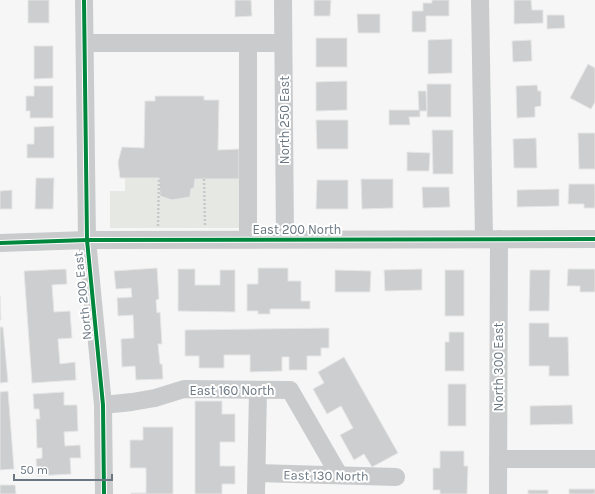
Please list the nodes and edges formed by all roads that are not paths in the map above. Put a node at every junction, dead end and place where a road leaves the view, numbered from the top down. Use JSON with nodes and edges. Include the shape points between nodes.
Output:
{"nodes":[{"id":1,"x":84,"y":0,"type":"edge"},
{"id":2,"x":283,"y":0,"type":"edge"},
{"id":3,"x":480,"y":0,"type":"edge"},
{"id":4,"x":84,"y":43,"type":"junction"},
{"id":5,"x":248,"y":43,"type":"junction"},
{"id":6,"x":283,"y":43,"type":"junction"},
{"id":7,"x":248,"y":239,"type":"junction"},
{"id":8,"x":285,"y":239,"type":"junction"},
{"id":9,"x":491,"y":239,"type":"junction"},
{"id":10,"x":595,"y":239,"type":"edge"},
{"id":11,"x":87,"y":240,"type":"junction"},
{"id":12,"x":0,"y":243,"type":"edge"},
{"id":13,"x":258,"y":390,"type":"junction"},
{"id":14,"x":103,"y":405,"type":"junction"},
{"id":15,"x":498,"y":459,"type":"junction"},
{"id":16,"x":595,"y":459,"type":"edge"},
{"id":17,"x":257,"y":473,"type":"junction"},
{"id":18,"x":339,"y":475,"type":"junction"},
{"id":19,"x":396,"y":477,"type":"dead end"},
{"id":20,"x":104,"y":494,"type":"edge"},
{"id":21,"x":256,"y":494,"type":"edge"},
{"id":22,"x":498,"y":494,"type":"edge"}],
"edges":[{"from":1,"to":4,"type":"street","name":"North 200 East"},
{"from":2,"to":6,"type":"street","name":"North 250 East"},
{"from":3,"to":9,"type":"street","name":"North 300 East"},
{"from":4,"to":5,"type":"street"},
{"from":4,"to":11,"type":"street","name":"North 200 East"},
{"from":5,"to":6,"type":"street"},
{"from":5,"to":7,"type":"street"},
{"from":6,"to":8,"type":"street","name":"North 250 East"},
{"from":7,"to":8,"type":"street","name":"East 200 North"},
{"from":7,"to":11,"type":"street","name":"East 200 North"},
{"from":8,"to":9,"type":"street","name":"East 200 North"},
{"from":9,"to":10,"type":"street","name":"East 200 North"},
{"from":9,"to":15,"type":"street","name":"North 300 East"},
{"from":11,"to":12,"type":"street","name":"East 200 North"},
{"from":11,"to":14,"type":"street","name":"North 200 East"},
{"from":13,"to":14,"type":"street","name":"East 160 North","via":[[184,389],[155,398]]},
{"from":13,"to":17,"type":"street"},
{"from":13,"to":18,"type":"street","name":"East 160 North","via":[[290,390]]},
{"from":14,"to":20,"type":"street","name":"North 200 East"},
{"from":15,"to":16,"type":"street"},
{"from":15,"to":22,"type":"street","name":"North 300 East"},
{"from":17,"to":18,"type":"street","name":"East 130 North"},
{"from":17,"to":21,"type":"street"},
{"from":18,"to":19,"type":"street","name":"East 130 North"}]}
